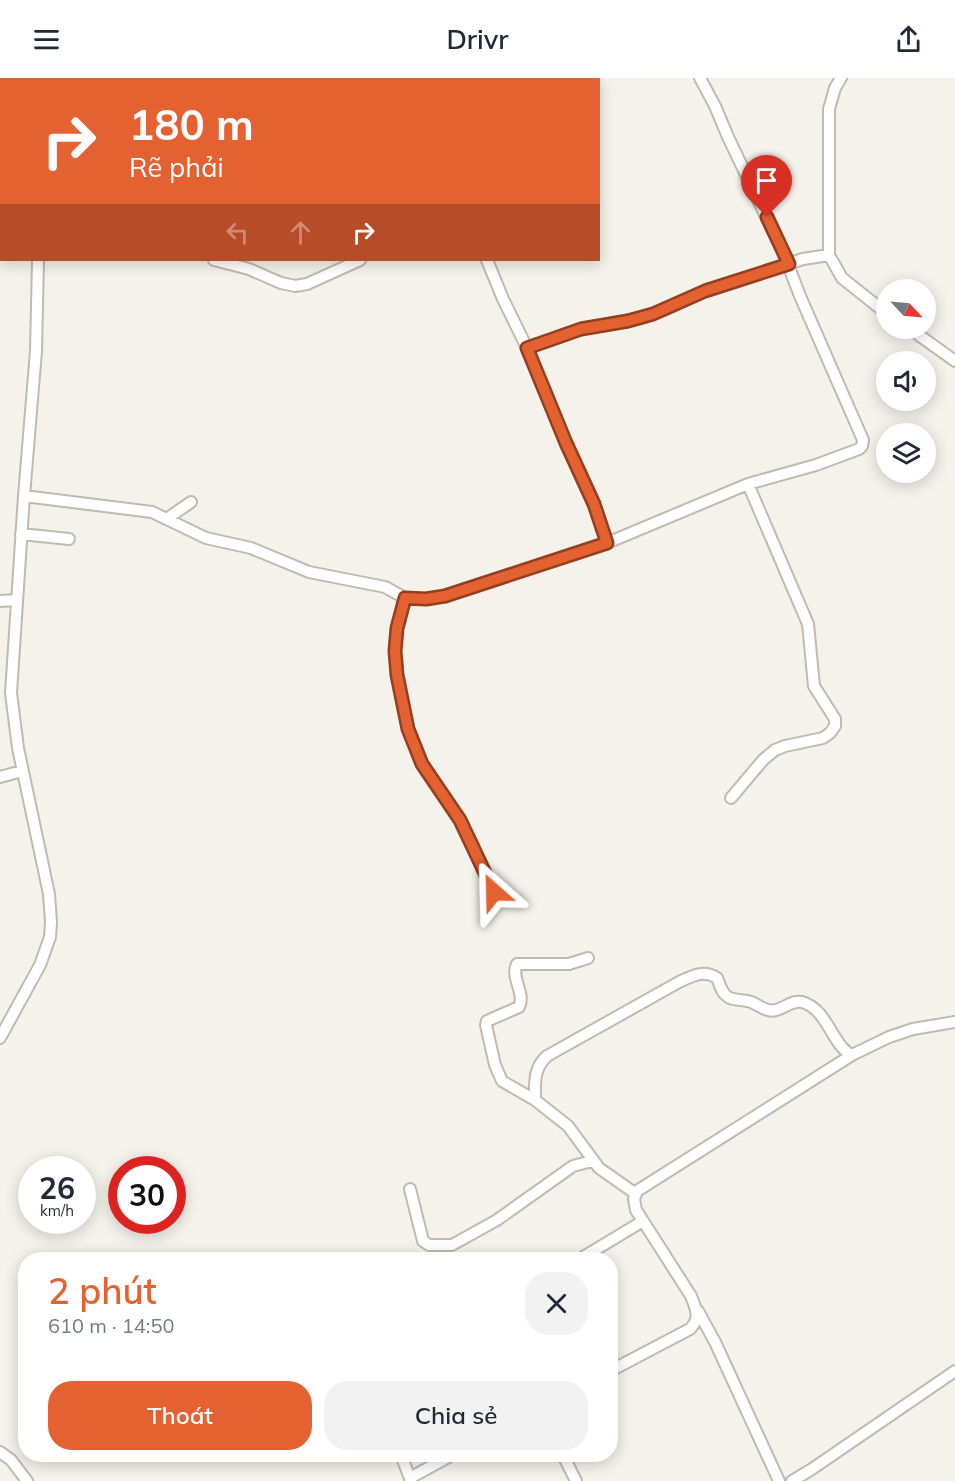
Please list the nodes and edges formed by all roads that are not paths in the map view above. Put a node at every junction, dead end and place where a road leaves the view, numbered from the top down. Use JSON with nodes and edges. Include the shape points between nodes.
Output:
{"nodes":[{"id":1,"x":700,"y":78,"type":"edge"},
{"id":2,"x":841,"y":78,"type":"edge"},
{"id":3,"x":829,"y":255,"type":"junction"},
{"id":4,"x":38,"y":261,"type":"edge"},
{"id":5,"x":218,"y":261,"type":"edge"},
{"id":6,"x":358,"y":261,"type":"edge"},
{"id":7,"x":487,"y":261,"type":"edge"},
{"id":8,"x":789,"y":264,"type":"junction"},
{"id":9,"x":876,"y":305,"type":"edge"},
{"id":10,"x":924,"y":339,"type":"edge"},
{"id":11,"x":527,"y":348,"type":"junction"},
{"id":12,"x":955,"y":361,"type":"edge"},
{"id":13,"x":748,"y":484,"type":"junction"},
{"id":14,"x":24,"y":496,"type":"junction"},
{"id":15,"x":191,"y":502,"type":"dead end"},
{"id":16,"x":168,"y":518,"type":"junction"},
{"id":17,"x":21,"y":534,"type":"junction"},
{"id":18,"x":69,"y":539,"type":"dead end"},
{"id":19,"x":607,"y":543,"type":"junction"},
{"id":20,"x":405,"y":598,"type":"junction"},
{"id":21,"x":17,"y":600,"type":"junction"},
{"id":22,"x":0,"y":601,"type":"edge"},
{"id":23,"x":22,"y":771,"type":"junction"},
{"id":24,"x":0,"y":777,"type":"edge"},
{"id":25,"x":731,"y":798,"type":"dead end"},
{"id":26,"x":494,"y":892,"type":"dead end"},
{"id":27,"x":588,"y":958,"type":"dead end"},
{"id":28,"x":955,"y":1022,"type":"edge"},
{"id":29,"x":0,"y":1038,"type":"edge"},
{"id":30,"x":852,"y":1055,"type":"junction"},
{"id":31,"x":535,"y":1100,"type":"junction"},
{"id":32,"x":592,"y":1161,"type":"junction"},
{"id":33,"x":410,"y":1189,"type":"dead end"},
{"id":34,"x":636,"y":1194,"type":"junction"},
{"id":35,"x":644,"y":1221,"type":"junction"},
{"id":36,"x":592,"y":1252,"type":"edge"},
{"id":37,"x":697,"y":1311,"type":"junction"},
{"id":38,"x":618,"y":1367,"type":"edge"},
{"id":39,"x":955,"y":1371,"type":"edge"},
{"id":40,"x":0,"y":1452,"type":"edge"},
{"id":41,"x":403,"y":1462,"type":"edge"},
{"id":42,"x":440,"y":1462,"type":"edge"},
{"id":43,"x":566,"y":1462,"type":"edge"},
{"id":44,"x":410,"y":1479,"type":"edge"},
{"id":45,"x":27,"y":1481,"type":"edge"},
{"id":46,"x":576,"y":1481,"type":"edge"},
{"id":47,"x":779,"y":1481,"type":"edge"},
{"id":48,"x":792,"y":1481,"type":"edge"}],
"edges":[{"from":1,"to":8,"type":"street"},
{"from":2,"to":3,"type":"street","via":[[829,109]]},
{"from":3,"to":8,"type":"street"},
{"from":3,"to":9,"type":"street","via":[[842,278]]},
{"from":4,"to":14,"type":"street","via":[[36,351]]},
{"from":5,"to":6,"type":"street","via":[[295,286]]},
{"from":7,"to":11,"type":"street"},
{"from":8,"to":11,"type":"street","via":[[705,291],[653,314],[581,329]]},
{"from":8,"to":13,"type":"street","via":[[863,440],[862,446],[816,465]]},
{"from":10,"to":12,"type":"street"},
{"from":11,"to":19,"type":"street"},
{"from":13,"to":19,"type":"street"},
{"from":13,"to":25,"type":"street","via":[[808,624],[814,686],[835,719],[835,726],[823,738],[775,750]]},
{"from":14,"to":16,"type":"street","via":[[144,510]]},
{"from":14,"to":17,"type":"street"},
{"from":15,"to":16,"type":"street"},
{"from":16,"to":20,"type":"street","via":[[206,538],[251,548],[309,573],[385,587]]},
{"from":17,"to":18,"type":"street"},
{"from":17,"to":21,"type":"street"},
{"from":19,"to":20,"type":"street","via":[[445,596]]},
{"from":20,"to":26,"type":"street","via":[[395,651],[408,729],[422,764],[460,820]]},
{"from":21,"to":22,"type":"street"},
{"from":21,"to":23,"type":"street","via":[[11,693]]},
{"from":23,"to":24,"type":"street"},
{"from":23,"to":29,"type":"street","via":[[49,894],[51,922],[40,965]]},
{"from":27,"to":31,"type":"street","via":[[570,964],[517,964],[519,1007],[486,1023],[498,1075]]},
{"from":28,"to":30,"type":"street","via":[[900,1033]]},
{"from":30,"to":31,"type":"street","via":[[810,1006],[793,1002],[769,1011],[727,997],[717,978],[700,973],[547,1056],[536,1071]]},
{"from":30,"to":34,"type":"street"},
{"from":31,"to":32,"type":"street","via":[[568,1126]]},
{"from":32,"to":33,"type":"street","via":[[573,1166],[497,1220],[452,1245],[429,1245],[423,1241]]},
{"from":32,"to":34,"type":"street"},
{"from":34,"to":35,"type":"street","via":[[634,1204]]},
{"from":35,"to":36,"type":"street"},
{"from":35,"to":37,"type":"street"},
{"from":37,"to":38,"type":"street","via":[[690,1329]]},
{"from":37,"to":47,"type":"street","via":[[716,1342]]},
{"from":39,"to":48,"type":"street"},
{"from":40,"to":45,"type":"street"},
{"from":41,"to":44,"type":"street"},
{"from":42,"to":44,"type":"street"},
{"from":43,"to":46,"type":"street"}]}
